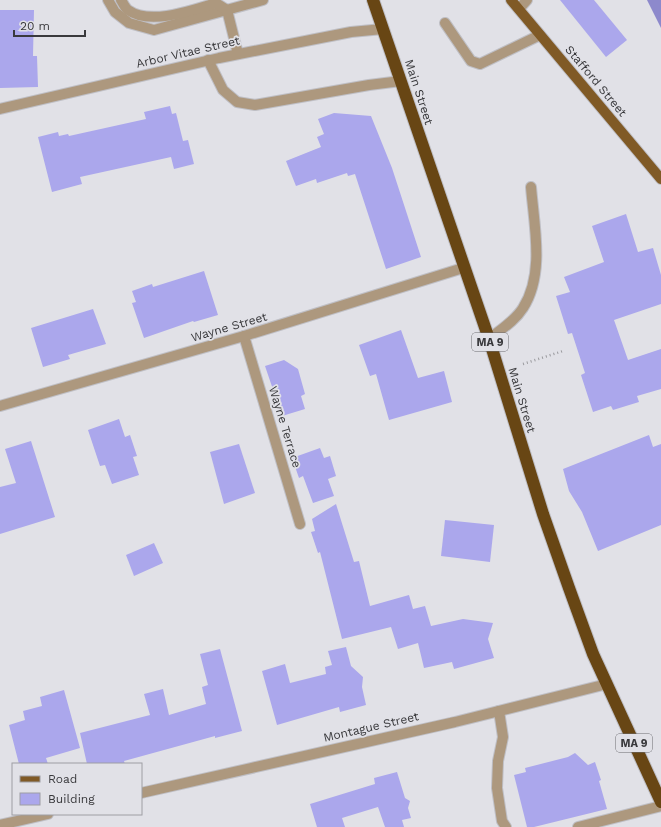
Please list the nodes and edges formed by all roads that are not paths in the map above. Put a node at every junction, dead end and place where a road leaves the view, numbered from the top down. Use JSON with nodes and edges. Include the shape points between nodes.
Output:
{"nodes":[{"id":1,"x":108,"y":0,"type":"edge"},
{"id":2,"x":121,"y":0,"type":"edge"},
{"id":3,"x":263,"y":0,"type":"edge"},
{"id":4,"x":373,"y":0,"type":"edge"},
{"id":5,"x":511,"y":0,"type":"edge"},
{"id":6,"x":527,"y":0,"type":"edge"},
{"id":7,"x":519,"y":9,"type":"junction"},
{"id":8,"x":227,"y":10,"type":"junction"},
{"id":9,"x":445,"y":23,"type":"dead end"},
{"id":10,"x":383,"y":29,"type":"junction"},
{"id":11,"x":540,"y":35,"type":"junction"},
{"id":12,"x":238,"y":54,"type":"junction"},
{"id":13,"x":208,"y":60,"type":"junction"},
{"id":14,"x":401,"y":82,"type":"junction"},
{"id":15,"x":0,"y":108,"type":"edge"},
{"id":16,"x":661,"y":179,"type":"edge"},
{"id":17,"x":531,"y":186,"type":"dead end"},
{"id":18,"x":463,"y":268,"type":"junction"},
{"id":19,"x":244,"y":336,"type":"junction"},
{"id":20,"x":489,"y":339,"type":"junction"},
{"id":21,"x":0,"y":406,"type":"edge"},
{"id":22,"x":300,"y":524,"type":"dead end"},
{"id":23,"x":607,"y":684,"type":"junction"},
{"id":24,"x":499,"y":711,"type":"junction"},
{"id":25,"x":142,"y":793,"type":"edge"},
{"id":26,"x":661,"y":802,"type":"edge"},
{"id":27,"x":661,"y":806,"type":"edge"},
{"id":28,"x":44,"y":815,"type":"edge"},
{"id":29,"x":0,"y":825,"type":"edge"},
{"id":30,"x":506,"y":827,"type":"edge"},
{"id":31,"x":578,"y":827,"type":"edge"}],
"edges":[{"from":1,"to":8,"type":"street","via":[[115,12],[129,23],[154,30]]},
{"from":2,"to":8,"type":"street","via":[[127,10],[142,16],[172,15],[216,3]]},
{"from":3,"to":8,"type":"street"},
{"from":4,"to":10,"type":"highway","name":"Main Street","number":"MA 9"},
{"from":5,"to":7,"type":"main road","name":"Stafford Street"},
{"from":6,"to":7,"type":"street"},
{"from":7,"to":11,"type":"main road","name":"Stafford Street"},
{"from":8,"to":12,"type":"street"},
{"from":9,"to":11,"type":"street","via":[[471,61],[480,64]]},
{"from":10,"to":12,"type":"street","name":"Arbor Vitae Street","via":[[350,32]]},
{"from":10,"to":14,"type":"highway","name":"Main Street","number":"MA 9"},
{"from":11,"to":16,"type":"main road","name":"Stafford Street"},
{"from":12,"to":13,"type":"street","name":"Arbor Vitae Street"},
{"from":13,"to":14,"type":"street","via":[[223,90],[237,102],[255,105],[369,85]]},
{"from":13,"to":15,"type":"street","name":"Arbor Vitae Street"},
{"from":14,"to":18,"type":"highway","name":"Main Street","number":"MA 9"},
{"from":17,"to":20,"type":"street","via":[[536,263],[531,291],[523,309]]},
{"from":18,"to":19,"type":"street","name":"Wayne Street"},
{"from":18,"to":20,"type":"highway","name":"Main Street","number":"MA 9"},
{"from":19,"to":21,"type":"street","name":"Wayne Street"},
{"from":19,"to":22,"type":"street","name":"Wayne Terrace"},
{"from":20,"to":23,"type":"highway","name":"Main Street","number":"MA 9","via":[[543,514],[581,621]]},
{"from":23,"to":24,"type":"street","name":"Montague Street"},
{"from":23,"to":26,"type":"highway","name":"Main Street","number":"MA 9"},
{"from":24,"to":25,"type":"street","name":"Montague Street"},
{"from":24,"to":30,"type":"street","via":[[502,737],[497,788],[502,821]]},
{"from":27,"to":31,"type":"street"},
{"from":28,"to":29,"type":"street"}]}
